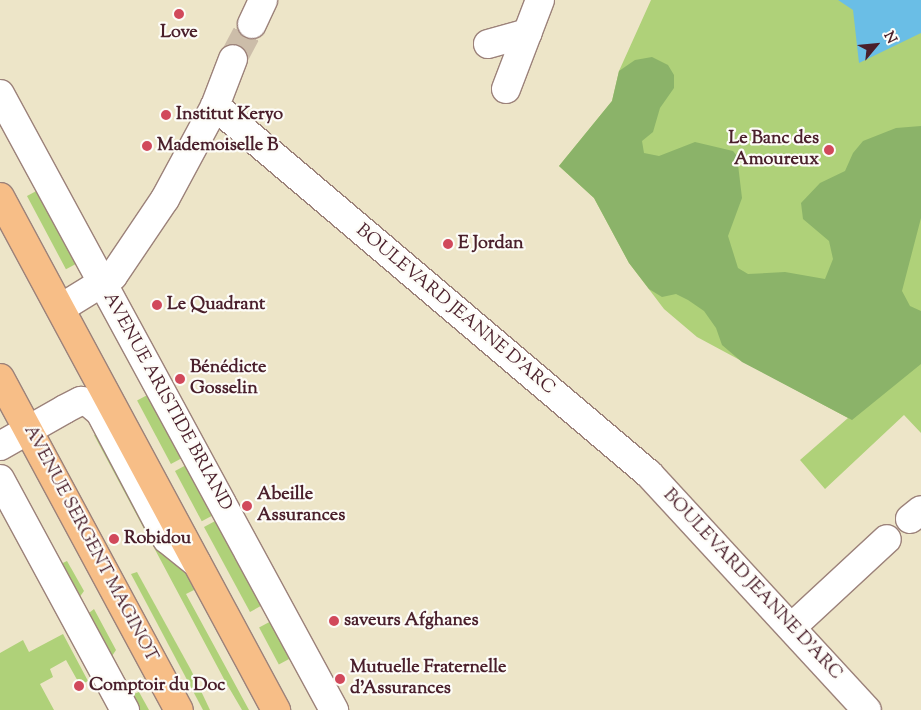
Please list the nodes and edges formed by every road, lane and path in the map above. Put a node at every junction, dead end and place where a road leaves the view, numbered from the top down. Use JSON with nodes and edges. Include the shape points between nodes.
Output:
{"nodes":[{"id":1,"x":540,"y":0,"type":"edge"},
{"id":2,"x":528,"y":33,"type":"junction"},
{"id":3,"x":488,"y":44,"type":"dead end"},
{"id":4,"x":233,"y":59,"type":"tunnel mouth"},
{"id":5,"x":506,"y":89,"type":"dead end"},
{"id":6,"x":0,"y":94,"type":"edge"},
{"id":7,"x":215,"y":106,"type":"junction"},
{"id":8,"x":0,"y":196,"type":"edge"},
{"id":9,"x":103,"y":284,"type":"junction"},
{"id":10,"x":61,"y":308,"type":"junction"},
{"id":11,"x":0,"y":378,"type":"edge"},
{"id":12,"x":29,"y":430,"type":"junction"},
{"id":13,"x":0,"y":446,"type":"edge"},
{"id":14,"x":0,"y":480,"type":"edge"},
{"id":15,"x":887,"y":539,"type":"dead end"},
{"id":16,"x":197,"y":563,"type":"junction"},
{"id":17,"x":792,"y":626,"type":"junction"},
{"id":18,"x":126,"y":710,"type":"edge"},
{"id":19,"x":179,"y":710,"type":"edge"},
{"id":20,"x":276,"y":710,"type":"edge"},
{"id":21,"x":334,"y":710,"type":"edge"},
{"id":22,"x":867,"y":710,"type":"edge"}],
"edges":[{"from":1,"to":2,"type":"street"},
{"from":2,"to":3,"type":"street"},
{"from":2,"to":5,"type":"street"},
{"from":4,"to":7,"type":"street"},
{"from":6,"to":9,"type":"street","name":"AVENUE ARISTIDE BRIAND"},
{"from":7,"to":9,"type":"street","via":[[165,200],[113,276]]},
{"from":7,"to":17,"type":"street","name":"BOULEVARD JEANNE D'ARC","via":[[649,474]]},
{"from":8,"to":10,"type":"main road"},
{"from":9,"to":10,"type":"street"},
{"from":9,"to":21,"type":"street","name":"AVENUE ARISTIDE BRIAND"},
{"from":10,"to":16,"type":"main road"},
{"from":11,"to":12,"type":"main road","name":"AVENUE SERGENT MAGINOT"},
{"from":12,"to":13,"type":"street"},
{"from":12,"to":16,"type":"street","via":[[81,401],[95,406],[168,539]]},
{"from":12,"to":19,"type":"main road","name":"AVENUE SERGENT MAGINOT"},
{"from":14,"to":18,"type":"street"},
{"from":15,"to":17,"type":"street"},
{"from":16,"to":20,"type":"main road"},
{"from":17,"to":22,"type":"street","name":"BOULEVARD JEANNE D'ARC"}]}
